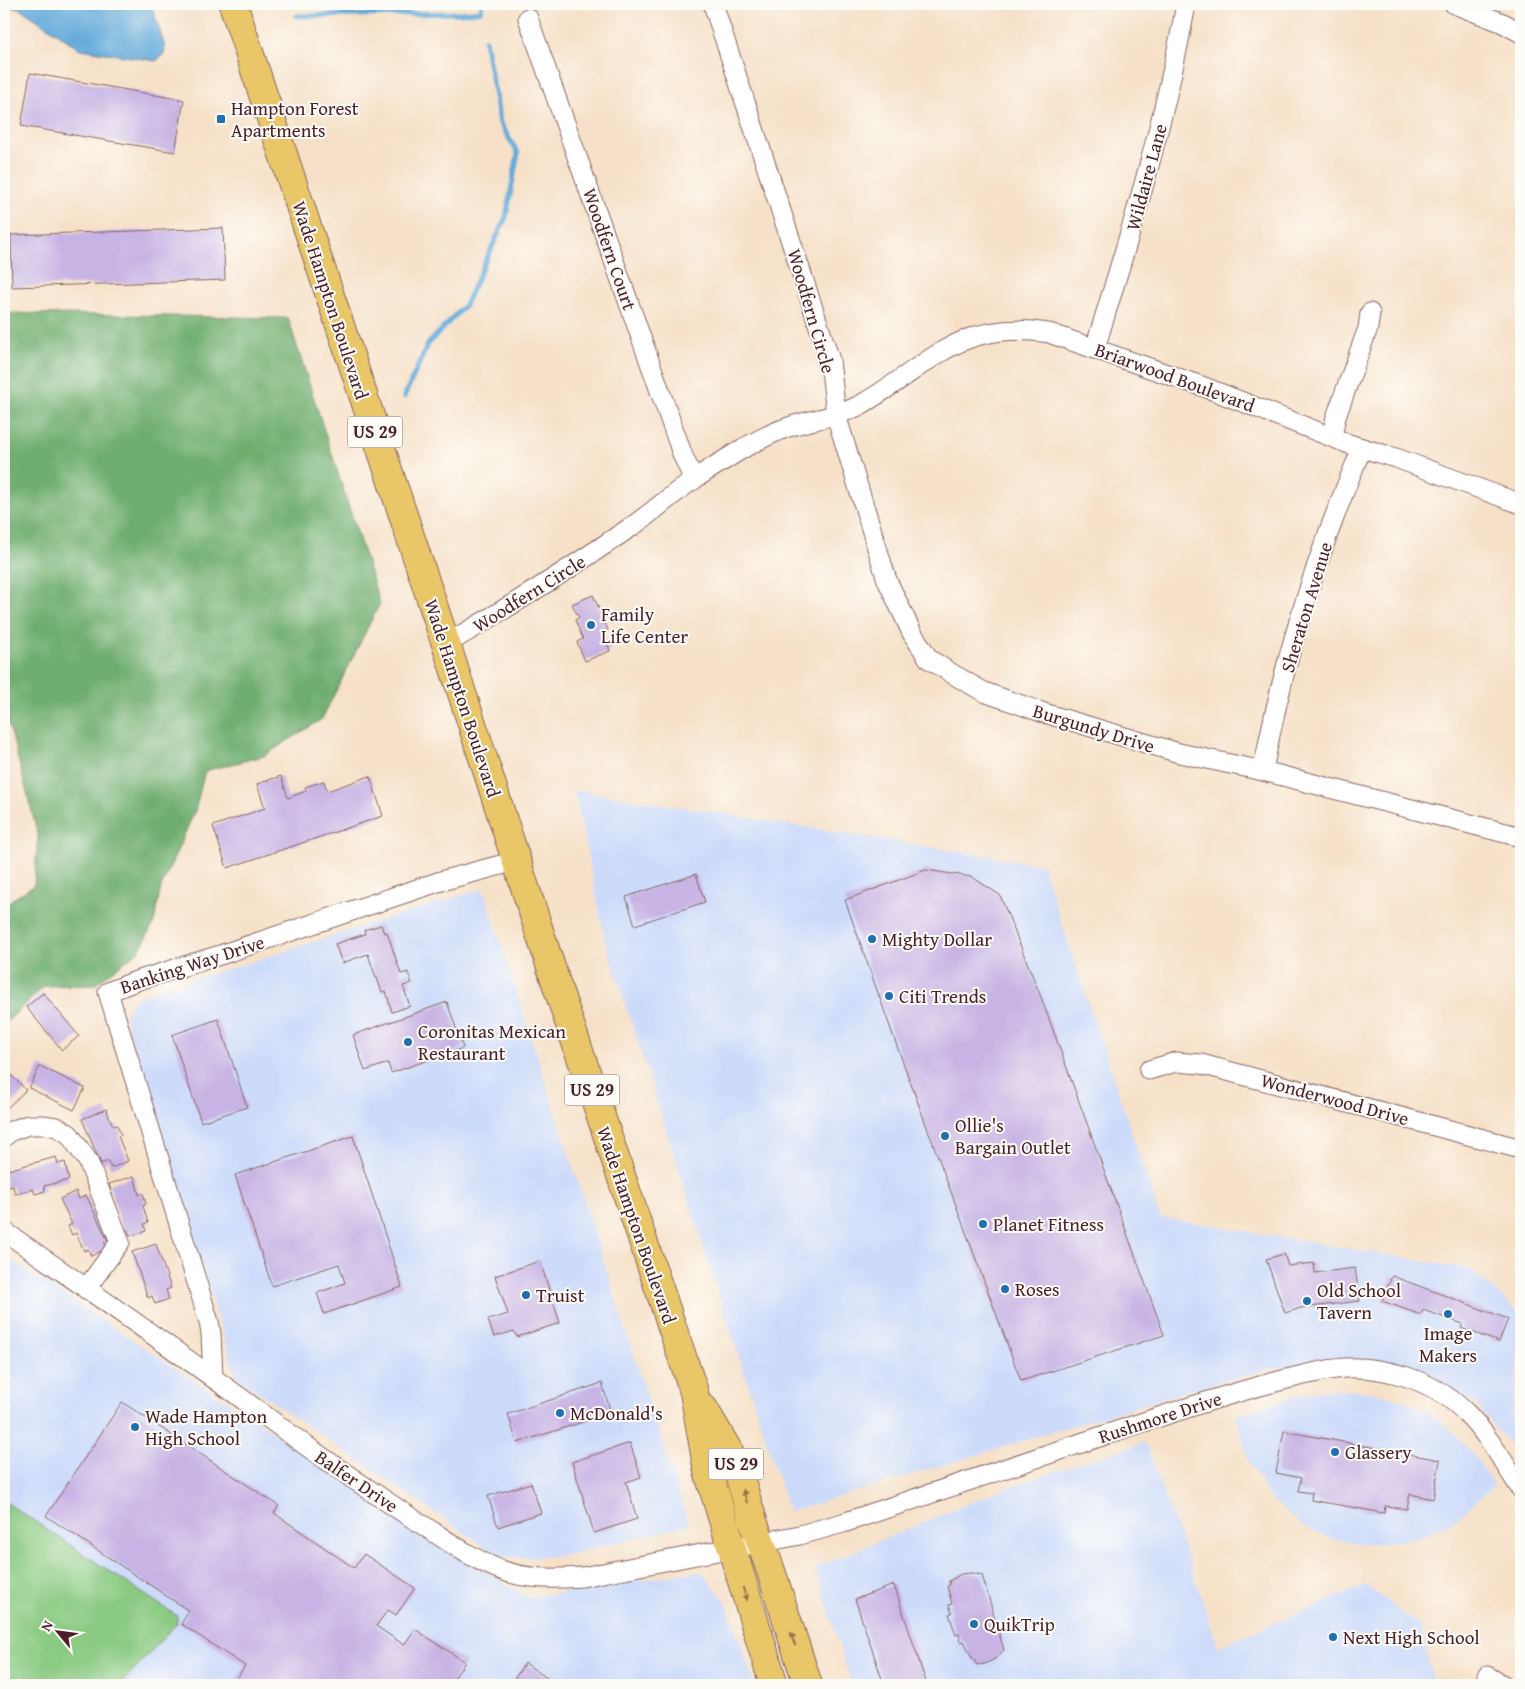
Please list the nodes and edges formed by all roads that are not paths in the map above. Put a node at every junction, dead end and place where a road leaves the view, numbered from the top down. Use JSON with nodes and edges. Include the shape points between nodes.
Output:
{"nodes":[{"id":1,"x":233,"y":4,"type":"edge"},
{"id":2,"x":713,"y":4,"type":"edge"},
{"id":3,"x":1186,"y":4,"type":"edge"},
{"id":4,"x":1454,"y":4,"type":"edge"},
{"id":5,"x":528,"y":18,"type":"dead end"},
{"id":6,"x":1521,"y":32,"type":"edge"},
{"id":7,"x":1370,"y":313,"type":"dead end"},
{"id":8,"x":1095,"y":348,"type":"junction"},
{"id":9,"x":836,"y":416,"type":"junction"},
{"id":10,"x":1332,"y":436,"type":"junction"},
{"id":11,"x":1362,"y":448,"type":"junction"},
{"id":12,"x":694,"y":480,"type":"junction"},
{"id":13,"x":1521,"y":504,"type":"edge"},
{"id":14,"x":446,"y":644,"type":"junction"},
{"id":15,"x":1263,"y":771,"type":"junction"},
{"id":16,"x":1521,"y":838,"type":"edge"},
{"id":17,"x":516,"y":861,"type":"junction"},
{"id":18,"x":1149,"y":1070,"type":"dead end"},
{"id":19,"x":4,"y":1137,"type":"edge"},
{"id":20,"x":1521,"y":1149,"type":"edge"},
{"id":21,"x":4,"y":1231,"type":"edge"},
{"id":22,"x":86,"y":1288,"type":"junction"},
{"id":23,"x":213,"y":1378,"type":"junction"},
{"id":24,"x":694,"y":1392,"type":"junction"},
{"id":25,"x":1521,"y":1489,"type":"edge"},
{"id":26,"x":761,"y":1542,"type":"junction"},
{"id":27,"x":732,"y":1548,"type":"junction"},
{"id":28,"x":774,"y":1685,"type":"edge"},
{"id":29,"x":808,"y":1685,"type":"edge"}],
"edges":[{"from":1,"to":14,"type":"main road","name":"Wade Hampton Boulevard","number":"US 29"},
{"from":2,"to":9,"type":"street","name":"Woodfern Circle","via":[[830,360]]},
{"from":3,"to":8,"type":"street","name":"Wildaire Lane","via":[[1159,132]]},
{"from":4,"to":6,"type":"street"},
{"from":5,"to":12,"type":"street","name":"Woodfern Court","via":[[679,447]]},
{"from":7,"to":10,"type":"street","via":[[1368,328]]},
{"from":8,"to":9,"type":"street","name":"Briarwood Boulevard","via":[[1036,330],[978,334],[945,348],[861,404]]},
{"from":8,"to":10,"type":"street","name":"Briarwood Boulevard"},
{"from":9,"to":12,"type":"street","name":"Woodfern Circle","via":[[783,429],[744,448]]},
{"from":9,"to":15,"type":"street","name":"Burgundy Drive","via":[[887,580],[912,633],[929,659],[1003,700],[1179,753]]},
{"from":10,"to":11,"type":"street","name":"Briarwood Boulevard"},
{"from":11,"to":13,"type":"street","name":"Briarwood Boulevard"},
{"from":11,"to":15,"type":"street","name":"Sheraton Avenue","via":[[1311,583],[1279,695]]},
{"from":12,"to":14,"type":"street","name":"Woodfern Circle","via":[[630,528]]},
{"from":14,"to":17,"type":"main road","name":"Wade Hampton Boulevard","number":"US 29"},
{"from":15,"to":16,"type":"street","name":"Burgundy Drive"},
{"from":17,"to":23,"type":"street","name":"Banking Way Drive","via":[[440,881],[108,992],[211,1333]]},
{"from":17,"to":24,"type":"main road","name":"Wade Hampton Boulevard","number":"US 29"},
{"from":18,"to":20,"type":"street","name":"Wonderwood Drive","via":[[1176,1062],[1200,1064]]},
{"from":19,"to":22,"type":"street","via":[[11,1131],[28,1126],[57,1128],[69,1134],[88,1161],[120,1242]]},
{"from":21,"to":22,"type":"street","name":"Balfer Drive"},
{"from":22,"to":23,"type":"street","name":"Balfer Drive"},
{"from":23,"to":27,"type":"street","name":"Balfer Drive","via":[[405,1514],[467,1553],[516,1575],[549,1579],[582,1577]]},
{"from":26,"to":24,"type":"main road","name":"Wade Hampton Boulevard","number":"US 29","one_way":true,"via":[[736,1464]]},
{"from":24,"to":27,"type":"main road","name":"Wade Hampton Boulevard","number":"US 29","via":[[708,1471]]},
{"from":25,"to":26,"type":"street","name":"Rushmore Drive","via":[[1480,1427],[1443,1394],[1378,1369],[1347,1368],[1320,1370],[1241,1390],[843,1523]]},
{"from":26,"to":27,"type":"street","name":"Balfer Drive"},
{"from":29,"to":26,"type":"main road","name":"Wade Hampton Boulevard","number":"US 29","one_way":true},
{"from":27,"to":28,"type":"main road","name":"Wade Hampton Boulevard","number":"US 29","one_way":true}]}
